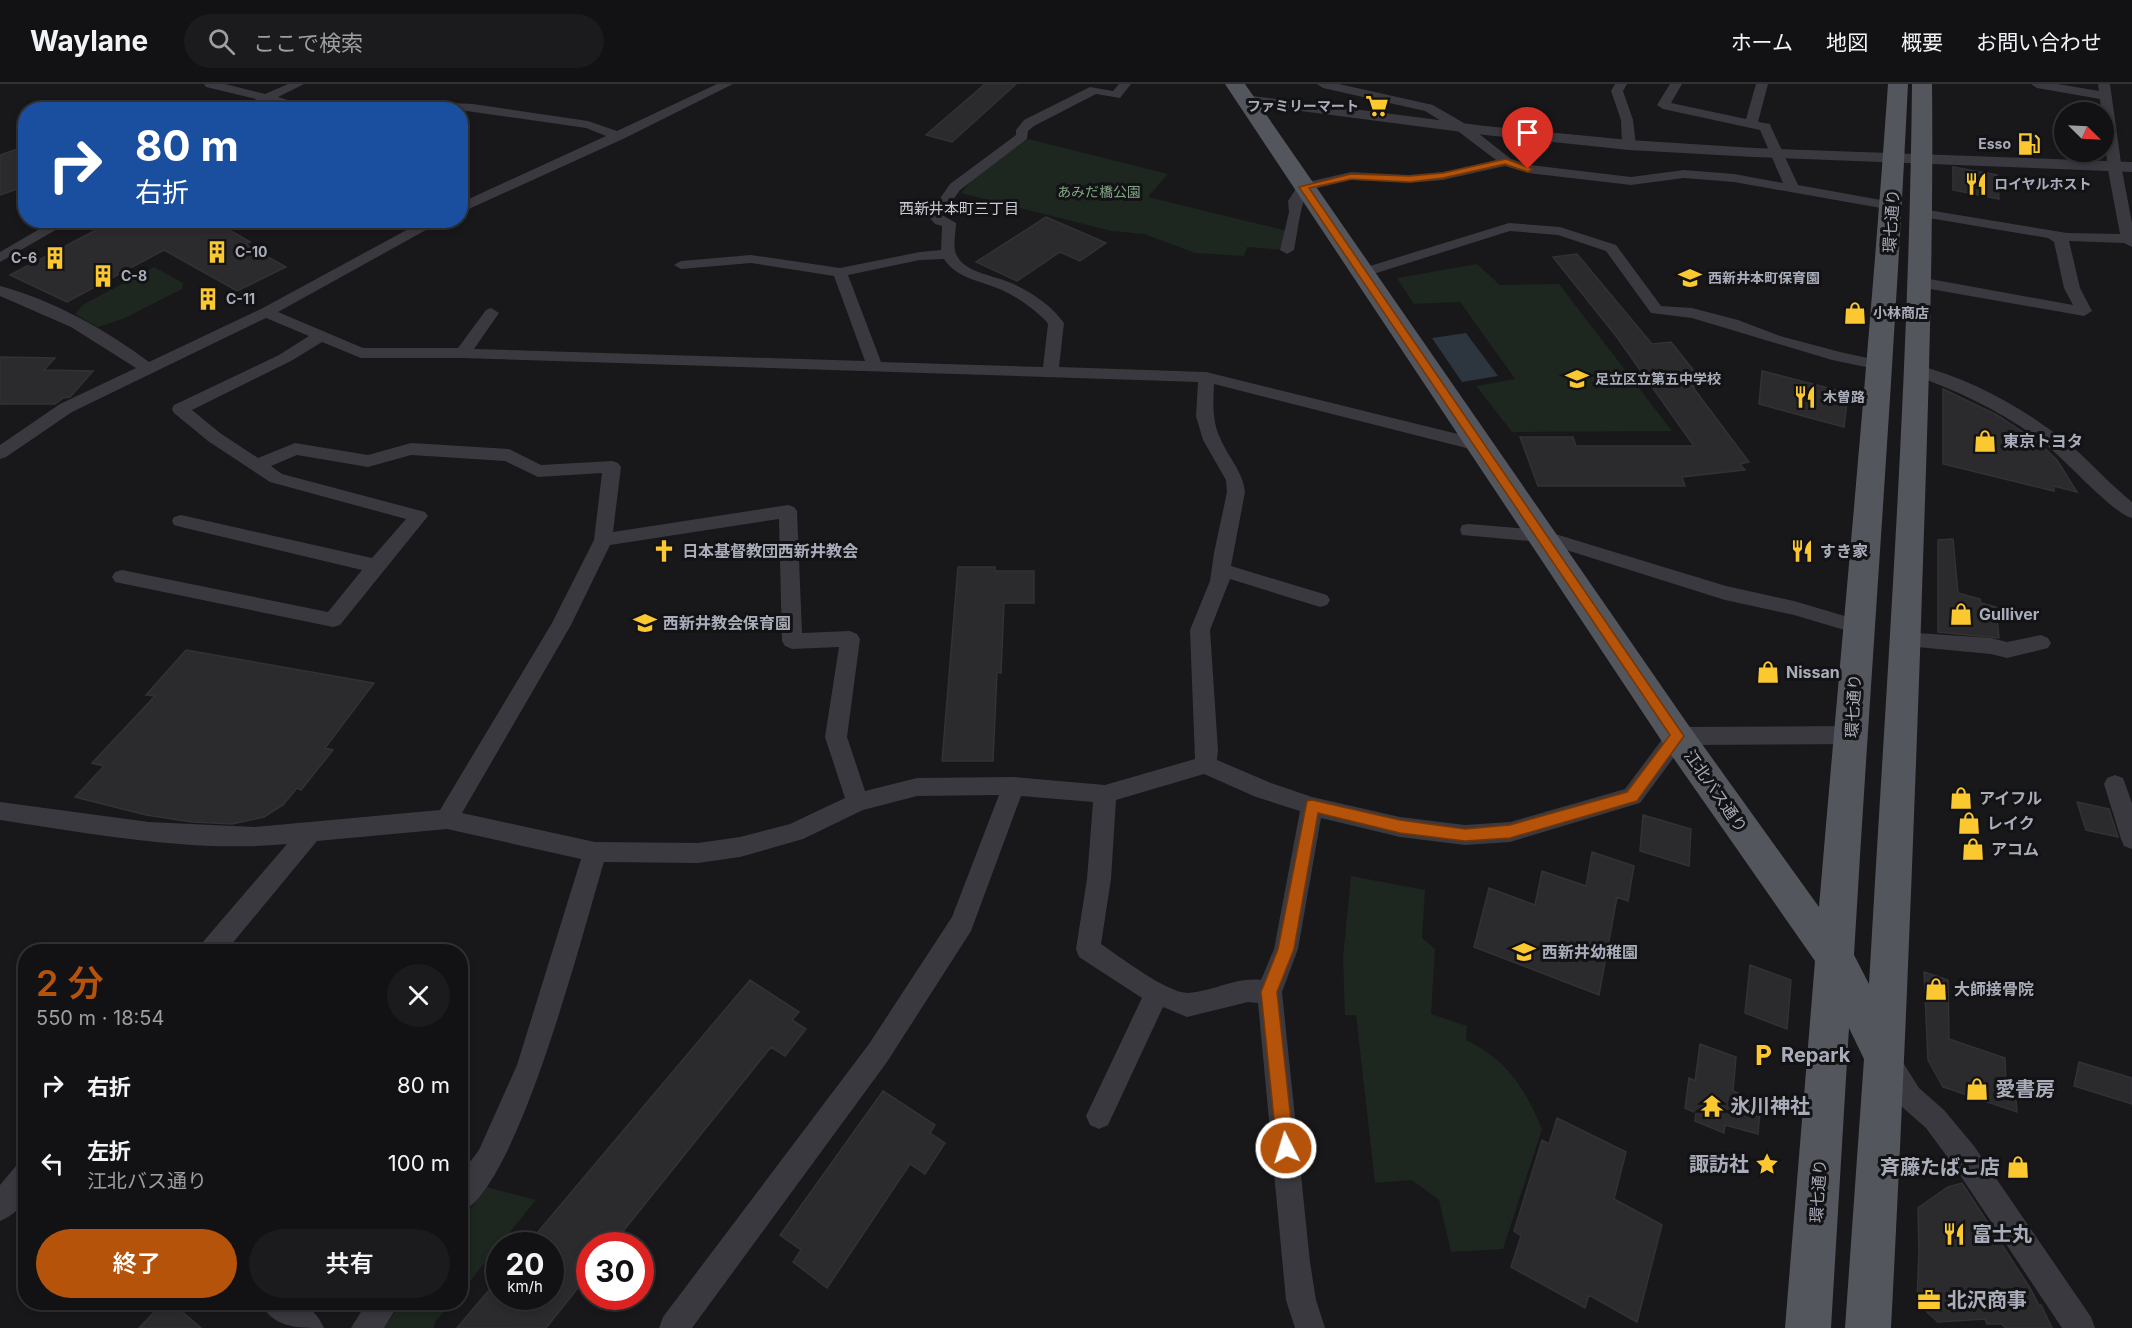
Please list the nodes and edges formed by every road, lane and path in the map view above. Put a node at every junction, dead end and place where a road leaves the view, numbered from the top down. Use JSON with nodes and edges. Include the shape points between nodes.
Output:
{"nodes":[{"id":1,"x":210,"y":84,"type":"edge"},
{"id":2,"x":298,"y":84,"type":"edge"},
{"id":3,"x":727,"y":84,"type":"edge"},
{"id":4,"x":1125,"y":84,"type":"edge"},
{"id":5,"x":1323,"y":84,"type":"edge"},
{"id":6,"x":1621,"y":84,"type":"edge"},
{"id":7,"x":1676,"y":84,"type":"edge"},
{"id":8,"x":1762,"y":84,"type":"edge"},
{"id":9,"x":1898,"y":84,"type":"edge"},
{"id":10,"x":1922,"y":84,"type":"edge"},
{"id":11,"x":2037,"y":84,"type":"edge"},
{"id":12,"x":1078,"y":86,"type":"dead end"},
{"id":13,"x":1094,"y":90,"type":"junction"},
{"id":14,"x":2105,"y":90,"type":"edge"},
{"id":15,"x":1240,"y":92,"type":"edge"},
{"id":16,"x":266,"y":98,"type":"junction"},
{"id":17,"x":260,"y":102,"type":"edge"},
{"id":18,"x":282,"y":102,"type":"edge"},
{"id":19,"x":468,"y":108,"type":"edge"},
{"id":20,"x":1751,"y":123,"type":"junction"},
{"id":21,"x":1464,"y":129,"type":"junction"},
{"id":22,"x":618,"y":136,"type":"junction"},
{"id":23,"x":1629,"y":145,"type":"junction"},
{"id":24,"x":1777,"y":154,"type":"junction"},
{"id":25,"x":1909,"y":157,"type":"junction"},
{"id":26,"x":1506,"y":162,"type":"junction"},
{"id":27,"x":2114,"y":166,"type":"junction"},
{"id":28,"x":2132,"y":167,"type":"edge"},
{"id":29,"x":1304,"y":187,"type":"junction"},
{"id":30,"x":1792,"y":187,"type":"junction"},
{"id":31,"x":468,"y":205,"type":"edge"},
{"id":32,"x":1892,"y":206,"type":"junction"},
{"id":33,"x":1922,"y":213,"type":"junction"},
{"id":34,"x":52,"y":228,"type":"edge"},
{"id":35,"x":422,"y":228,"type":"edge"},
{"id":36,"x":2053,"y":235,"type":"junction"},
{"id":37,"x":2130,"y":241,"type":"edge"},
{"id":38,"x":1287,"y":250,"type":"dead end"},
{"id":39,"x":948,"y":254,"type":"junction"},
{"id":40,"x":0,"y":258,"type":"edge"},
{"id":41,"x":681,"y":265,"type":"dead end"},
{"id":42,"x":840,"y":272,"type":"junction"},
{"id":43,"x":1362,"y":273,"type":"junction"},
{"id":44,"x":1919,"y":282,"type":"junction"},
{"id":45,"x":0,"y":291,"type":"edge"},
{"id":46,"x":266,"y":312,"type":"junction"},
{"id":47,"x":491,"y":313,"type":"dead end"},
{"id":48,"x":321,"y":336,"type":"junction"},
{"id":49,"x":463,"y":353,"type":"junction"},
{"id":50,"x":1880,"y":365,"type":"junction"},
{"id":51,"x":875,"y":367,"type":"junction"},
{"id":52,"x":147,"y":368,"type":"junction"},
{"id":53,"x":1917,"y":370,"type":"junction"},
{"id":54,"x":1050,"y":373,"type":"junction"},
{"id":55,"x":1206,"y":377,"type":"junction"},
{"id":56,"x":1479,"y":445,"type":"junction"},
{"id":57,"x":0,"y":453,"type":"edge"},
{"id":58,"x":255,"y":466,"type":"junction"},
{"id":59,"x":2132,"y":512,"type":"edge"},
{"id":60,"x":181,"y":521,"type":"dead end"},
{"id":61,"x":1469,"y":530,"type":"dead end"},
{"id":62,"x":1542,"y":536,"type":"junction"},
{"id":63,"x":603,"y":540,"type":"junction"},
{"id":64,"x":376,"y":566,"type":"junction"},
{"id":65,"x":1222,"y":570,"type":"junction"},
{"id":66,"x":122,"y":577,"type":"dead end"},
{"id":67,"x":1320,"y":600,"type":"dead end"},
{"id":68,"x":1858,"y":627,"type":"junction"},
{"id":69,"x":1903,"y":640,"type":"junction"},
{"id":70,"x":2041,"y":643,"type":"dead end"},
{"id":71,"x":1852,"y":735,"type":"junction"},
{"id":72,"x":1677,"y":736,"type":"junction"},
{"id":73,"x":1205,"y":765,"type":"junction"},
{"id":74,"x":2115,"y":784,"type":"dead end"},
{"id":75,"x":1014,"y":786,"type":"junction"},
{"id":76,"x":1105,"y":794,"type":"junction"},
{"id":77,"x":858,"y":802,"type":"junction"},
{"id":78,"x":1312,"y":806,"type":"junction"},
{"id":79,"x":0,"y":811,"type":"edge"},
{"id":80,"x":447,"y":819,"type":"junction"},
{"id":81,"x":311,"y":832,"type":"junction"},
{"id":82,"x":2132,"y":839,"type":"edge"},
{"id":83,"x":595,"y":852,"type":"junction"},
{"id":84,"x":217,"y":944,"type":"edge"},
{"id":85,"x":1835,"y":957,"type":"junction"},
{"id":86,"x":1269,"y":992,"type":"junction"},
{"id":87,"x":1157,"y":993,"type":"junction"},
{"id":88,"x":1885,"y":1057,"type":"junction"},
{"id":89,"x":1099,"y":1116,"type":"dead end"},
{"id":90,"x":18,"y":1186,"type":"edge"},
{"id":91,"x":468,"y":1188,"type":"edge"},
{"id":92,"x":0,"y":1207,"type":"edge"},
{"id":93,"x":285,"y":1310,"type":"edge"},
{"id":94,"x":379,"y":1310,"type":"edge"},
{"id":95,"x":309,"y":1328,"type":"edge"},
{"id":96,"x":366,"y":1328,"type":"edge"},
{"id":97,"x":674,"y":1328,"type":"edge"},
{"id":98,"x":1310,"y":1328,"type":"edge"},
{"id":99,"x":1808,"y":1328,"type":"edge"},
{"id":100,"x":1868,"y":1328,"type":"edge"},
{"id":101,"x":2080,"y":1328,"type":"edge"}],
"edges":[{"from":1,"to":16,"type":"street"},
{"from":2,"to":16,"type":"street"},
{"from":3,"to":22,"type":"street"},
{"from":4,"to":13,"type":"street","via":[[1116,95]]},
{"from":5,"to":21,"type":"street","via":[[1423,106]]},
{"from":6,"to":23,"type":"street","via":[[1617,91],[1626,116]]},
{"from":7,"to":20,"type":"street","via":[[1663,105]]},
{"from":8,"to":20,"type":"street"},
{"from":9,"to":25,"type":"main road","name":"環七通り"},
{"from":10,"to":25,"type":"main road","name":"環七通り"},
{"from":11,"to":14,"type":"street"},
{"from":12,"to":13,"type":"street"},
{"from":13,"to":39,"type":"street","via":[[1029,123],[1022,136],[955,187],[935,216],[949,223]]},
{"from":14,"to":27,"type":"street"},
{"from":15,"to":21,"type":"street"},
{"from":15,"to":29,"type":"main road","name":"江北バス通り"},
{"from":16,"to":17,"type":"street"},
{"from":16,"to":18,"type":"street"},
{"from":19,"to":22,"type":"street","via":[[588,125]]},
{"from":20,"to":24,"type":"street","via":[[1765,127]]},
{"from":21,"to":23,"type":"street"},
{"from":21,"to":26,"type":"street"},
{"from":22,"to":31,"type":"street"},
{"from":23,"to":24,"type":"street"},
{"from":24,"to":25,"type":"street"},
{"from":24,"to":30,"type":"street"},
{"from":25,"to":27,"type":"street"},
{"from":25,"to":32,"type":"main road","name":"環七通り"},
{"from":25,"to":33,"type":"main road","name":"環七通り"},
{"from":26,"to":29,"type":"street","via":[[1443,176],[1351,176]]},
{"from":26,"to":30,"type":"street","via":[[1528,169],[1631,181],[1684,174]]},
{"from":27,"to":28,"type":"street"},
{"from":27,"to":37,"type":"street"},
{"from":29,"to":38,"type":"street","via":[[1295,201]]},
{"from":29,"to":43,"type":"main road","name":"江北バス通り"},
{"from":30,"to":32,"type":"street"},
{"from":32,"to":50,"type":"main road","name":"環七通り"},
{"from":33,"to":36,"type":"street"},
{"from":33,"to":44,"type":"main road","name":"環七通り"},
{"from":34,"to":40,"type":"street"},
{"from":35,"to":46,"type":"street"},
{"from":36,"to":37,"type":"street"},
{"from":36,"to":44,"type":"street","via":[[2061,240],[2072,288],[2084,311]]},
{"from":39,"to":42,"type":"street"},
{"from":39,"to":54,"type":"street","via":[[956,265],[1041,306],[1056,323]]},
{"from":41,"to":42,"type":"street","via":[[752,259]]},
{"from":42,"to":51,"type":"street"},
{"from":43,"to":50,"type":"street","via":[[1509,227],[1560,231],[1611,248],[1656,310],[1692,313],[1838,357]]},
{"from":43,"to":56,"type":"main road","name":"江北バス通り"},
{"from":44,"to":53,"type":"main road","name":"環七通り"},
{"from":45,"to":52,"type":"street","via":[[57,315]]},
{"from":46,"to":48,"type":"street"},
{"from":46,"to":52,"type":"street"},
{"from":47,"to":49,"type":"street"},
{"from":48,"to":49,"type":"street","via":[[361,353]]},
{"from":48,"to":58,"type":"street","via":[[180,409]]},
{"from":49,"to":51,"type":"street"},
{"from":50,"to":68,"type":"main road","name":"環七通り"},
{"from":51,"to":54,"type":"street"},
{"from":52,"to":57,"type":"street","via":[[66,408]]},
{"from":53,"to":59,"type":"street","via":[[2000,406],[2035,427]]},
{"from":53,"to":69,"type":"main road","name":"環七通り"},
{"from":54,"to":55,"type":"street"},
{"from":55,"to":56,"type":"street"},
{"from":55,"to":65,"type":"street","via":[[1204,416],[1212,440],[1235,480],[1236,492]]},
{"from":56,"to":62,"type":"main road","name":"江北バス通り"},
{"from":58,"to":63,"type":"street","via":[[295,449],[368,461],[411,448],[509,455],[538,471],[612,467]]},
{"from":58,"to":64,"type":"street","via":[[276,478],[419,516]]},
{"from":60,"to":64,"type":"street"},
{"from":61,"to":62,"type":"street"},
{"from":62,"to":68,"type":"street","via":[[1725,593]]},
{"from":62,"to":72,"type":"main road","name":"江北バス通り"},
{"from":63,"to":77,"type":"street","via":[[788,511],[792,641],[850,639],[836,737]]},
{"from":63,"to":80,"type":"street","via":[[561,625]]},
{"from":64,"to":66,"type":"street","via":[[333,620]]},
{"from":65,"to":67,"type":"street"},
{"from":65,"to":73,"type":"street","via":[[1200,630]]},
{"from":68,"to":71,"type":"main road","name":"環七通り"},
{"from":69,"to":70,"type":"street","via":[[2007,650]]},
{"from":69,"to":88,"type":"main road","name":"環七通り"},
{"from":71,"to":72,"type":"street"},
{"from":71,"to":85,"type":"main road","name":"環七通り"},
{"from":72,"to":78,"type":"street","via":[[1632,796],[1510,832],[1465,835],[1400,827]]},
{"from":72,"to":85,"type":"main road","name":"江北バス通り"},
{"from":73,"to":76,"type":"street"},
{"from":73,"to":78,"type":"street"},
{"from":74,"to":82,"type":"street"},
{"from":75,"to":76,"type":"street"},
{"from":75,"to":77,"type":"street","via":[[917,787]]},
{"from":75,"to":97,"type":"street","via":[[962,923],[878,1053]]},
{"from":76,"to":87,"type":"street","via":[[1100,879],[1088,948]]},
{"from":77,"to":83,"type":"street","via":[[795,832],[740,847],[698,853]]},
{"from":78,"to":86,"type":"street","via":[[1286,949]]},
{"from":79,"to":81,"type":"street","via":[[149,832],[255,837]]},
{"from":80,"to":81,"type":"street"},
{"from":80,"to":83,"type":"street"},
{"from":81,"to":84,"type":"street"},
{"from":83,"to":91,"type":"street","via":[[530,1067],[489,1160]]},
{"from":85,"to":88,"type":"main road","name":"江北バス通り"},
{"from":85,"to":99,"type":"main road","name":"環七通り"},
{"from":86,"to":87,"type":"street","via":[[1248,990],[1186,1005]]},
{"from":86,"to":98,"type":"street","via":[[1296,1262]]},
{"from":87,"to":89,"type":"street"},
{"from":88,"to":100,"type":"main road","name":"環七通り"},
{"from":88,"to":101,"type":"street","via":[[1910,1097],[1935,1119],[1964,1156]]},
{"from":90,"to":92,"type":"street"},
{"from":93,"to":95,"type":"street"},
{"from":94,"to":96,"type":"street"}]}
